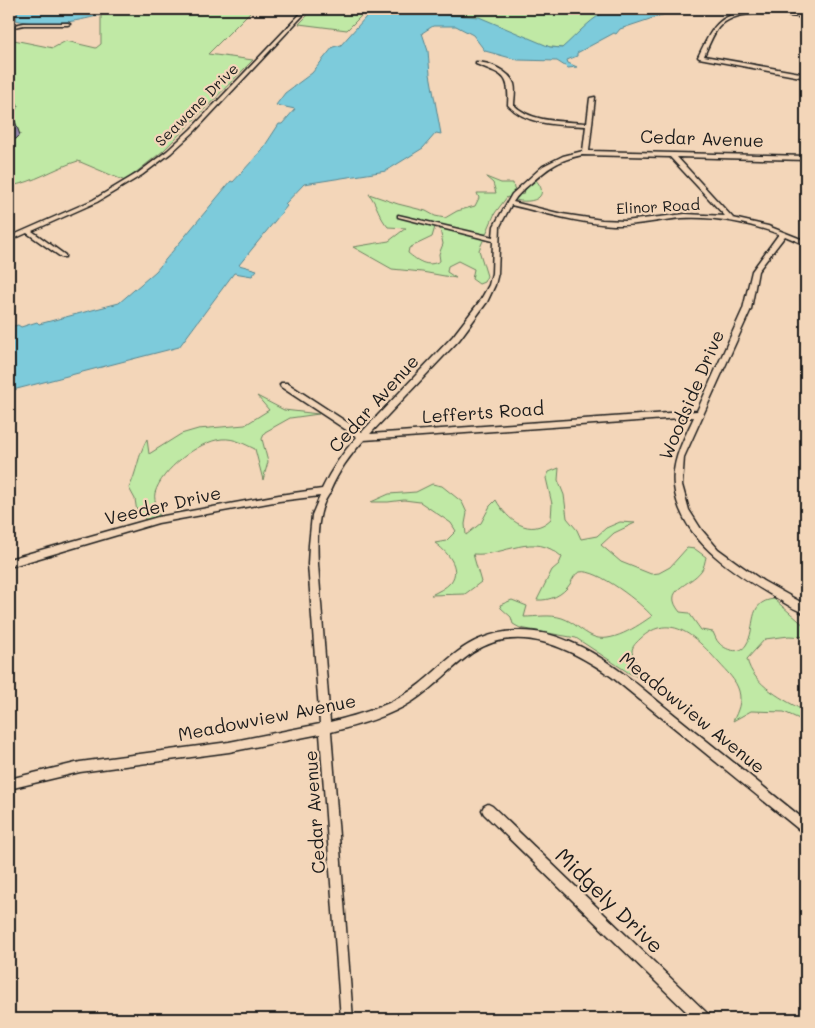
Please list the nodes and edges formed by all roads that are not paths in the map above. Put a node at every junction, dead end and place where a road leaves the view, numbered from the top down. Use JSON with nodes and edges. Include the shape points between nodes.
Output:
{"nodes":[{"id":1,"x":307,"y":9,"type":"edge"},
{"id":2,"x":806,"y":17,"type":"edge"},
{"id":3,"x":68,"y":24,"type":"dead end"},
{"id":4,"x":9,"y":27,"type":"edge"},
{"id":5,"x":478,"y":63,"type":"dead end"},
{"id":6,"x":806,"y":76,"type":"edge"},
{"id":7,"x":594,"y":98,"type":"dead end"},
{"id":8,"x":590,"y":125,"type":"junction"},
{"id":9,"x":586,"y":152,"type":"junction"},
{"id":10,"x":672,"y":155,"type":"junction"},
{"id":11,"x":806,"y":158,"type":"edge"},
{"id":12,"x":509,"y":203,"type":"junction"},
{"id":13,"x":400,"y":216,"type":"dead end"},
{"id":14,"x":730,"y":218,"type":"junction"},
{"id":15,"x":28,"y":231,"type":"junction"},
{"id":16,"x":783,"y":234,"type":"junction"},
{"id":17,"x":806,"y":234,"type":"edge"},
{"id":18,"x":9,"y":239,"type":"edge"},
{"id":19,"x":496,"y":240,"type":"junction"},
{"id":20,"x":804,"y":242,"type":"edge"},
{"id":21,"x":63,"y":256,"type":"dead end"},
{"id":22,"x":284,"y":385,"type":"dead end"},
{"id":23,"x":698,"y":414,"type":"junction"},
{"id":24,"x":363,"y":437,"type":"junction"},
{"id":25,"x":327,"y":492,"type":"junction"},
{"id":26,"x":9,"y":563,"type":"edge"},
{"id":27,"x":806,"y":610,"type":"edge"},
{"id":28,"x":325,"y":727,"type":"junction"},
{"id":29,"x":9,"y":784,"type":"edge"},
{"id":30,"x":488,"y":810,"type":"dead end"},
{"id":31,"x":806,"y":828,"type":"edge"},
{"id":32,"x":347,"y":1019,"type":"edge"},
{"id":33,"x":704,"y":1019,"type":"edge"}],
"edges":[{"from":1,"to":15,"type":"street","name":"Seawane Drive","via":[[169,152],[112,191]]},
{"from":2,"to":6,"type":"street","via":[[764,12],[729,18],[717,26],[701,57]]},
{"from":3,"to":4,"type":"street"},
{"from":5,"to":8,"type":"street","via":[[510,80],[511,105],[525,116]]},
{"from":7,"to":8,"type":"street"},
{"from":8,"to":9,"type":"street"},
{"from":9,"to":10,"type":"street","name":"Cedar Avenue"},
{"from":9,"to":12,"type":"street","name":"Cedar Avenue","via":[[565,157],[540,171],[520,188]]},
{"from":10,"to":11,"type":"street","name":"Cedar Avenue"},
{"from":10,"to":14,"type":"street"},
{"from":12,"to":14,"type":"street","name":"Elinor Road","via":[[572,217],[614,222],[694,216]]},
{"from":12,"to":19,"type":"street","name":"Cedar Avenue","via":[[497,226]]},
{"from":13,"to":19,"type":"street"},
{"from":14,"to":16,"type":"street","name":"Elinor Road"},
{"from":15,"to":18,"type":"street","name":"Seawane Drive"},
{"from":15,"to":21,"type":"street"},
{"from":16,"to":20,"type":"street","name":"Elinor Road"},
{"from":16,"to":23,"type":"street","name":"Woodside Drive","via":[[755,271],[747,308]]},
{"from":17,"to":20,"type":"street"},
{"from":19,"to":24,"type":"street","name":"Cedar Avenue","via":[[495,273],[483,302],[456,338]]},
{"from":22,"to":24,"type":"street"},
{"from":23,"to":24,"type":"street","name":"Lefferts Road"},
{"from":23,"to":27,"type":"street","name":"Woodside Drive","via":[[676,473],[680,499],[688,517],[707,544],[726,561]]},
{"from":24,"to":25,"type":"street","name":"Cedar Avenue","via":[[338,468]]},
{"from":25,"to":26,"type":"street","name":"Veeder Drive","via":[[158,520]]},
{"from":25,"to":28,"type":"street","name":"Cedar Avenue","via":[[316,515],[313,544]]},
{"from":28,"to":29,"type":"street","name":"Meadowview Avenue","via":[[190,752],[72,768]]},
{"from":28,"to":31,"type":"street","name":"Meadowview Avenue","via":[[367,717],[401,703],[467,651],[490,640],[504,636],[546,637],[588,654],[616,674]]},
{"from":28,"to":32,"type":"street","name":"Cedar Avenue"},
{"from":30,"to":33,"type":"street","name":"Midgely Drive"}]}
